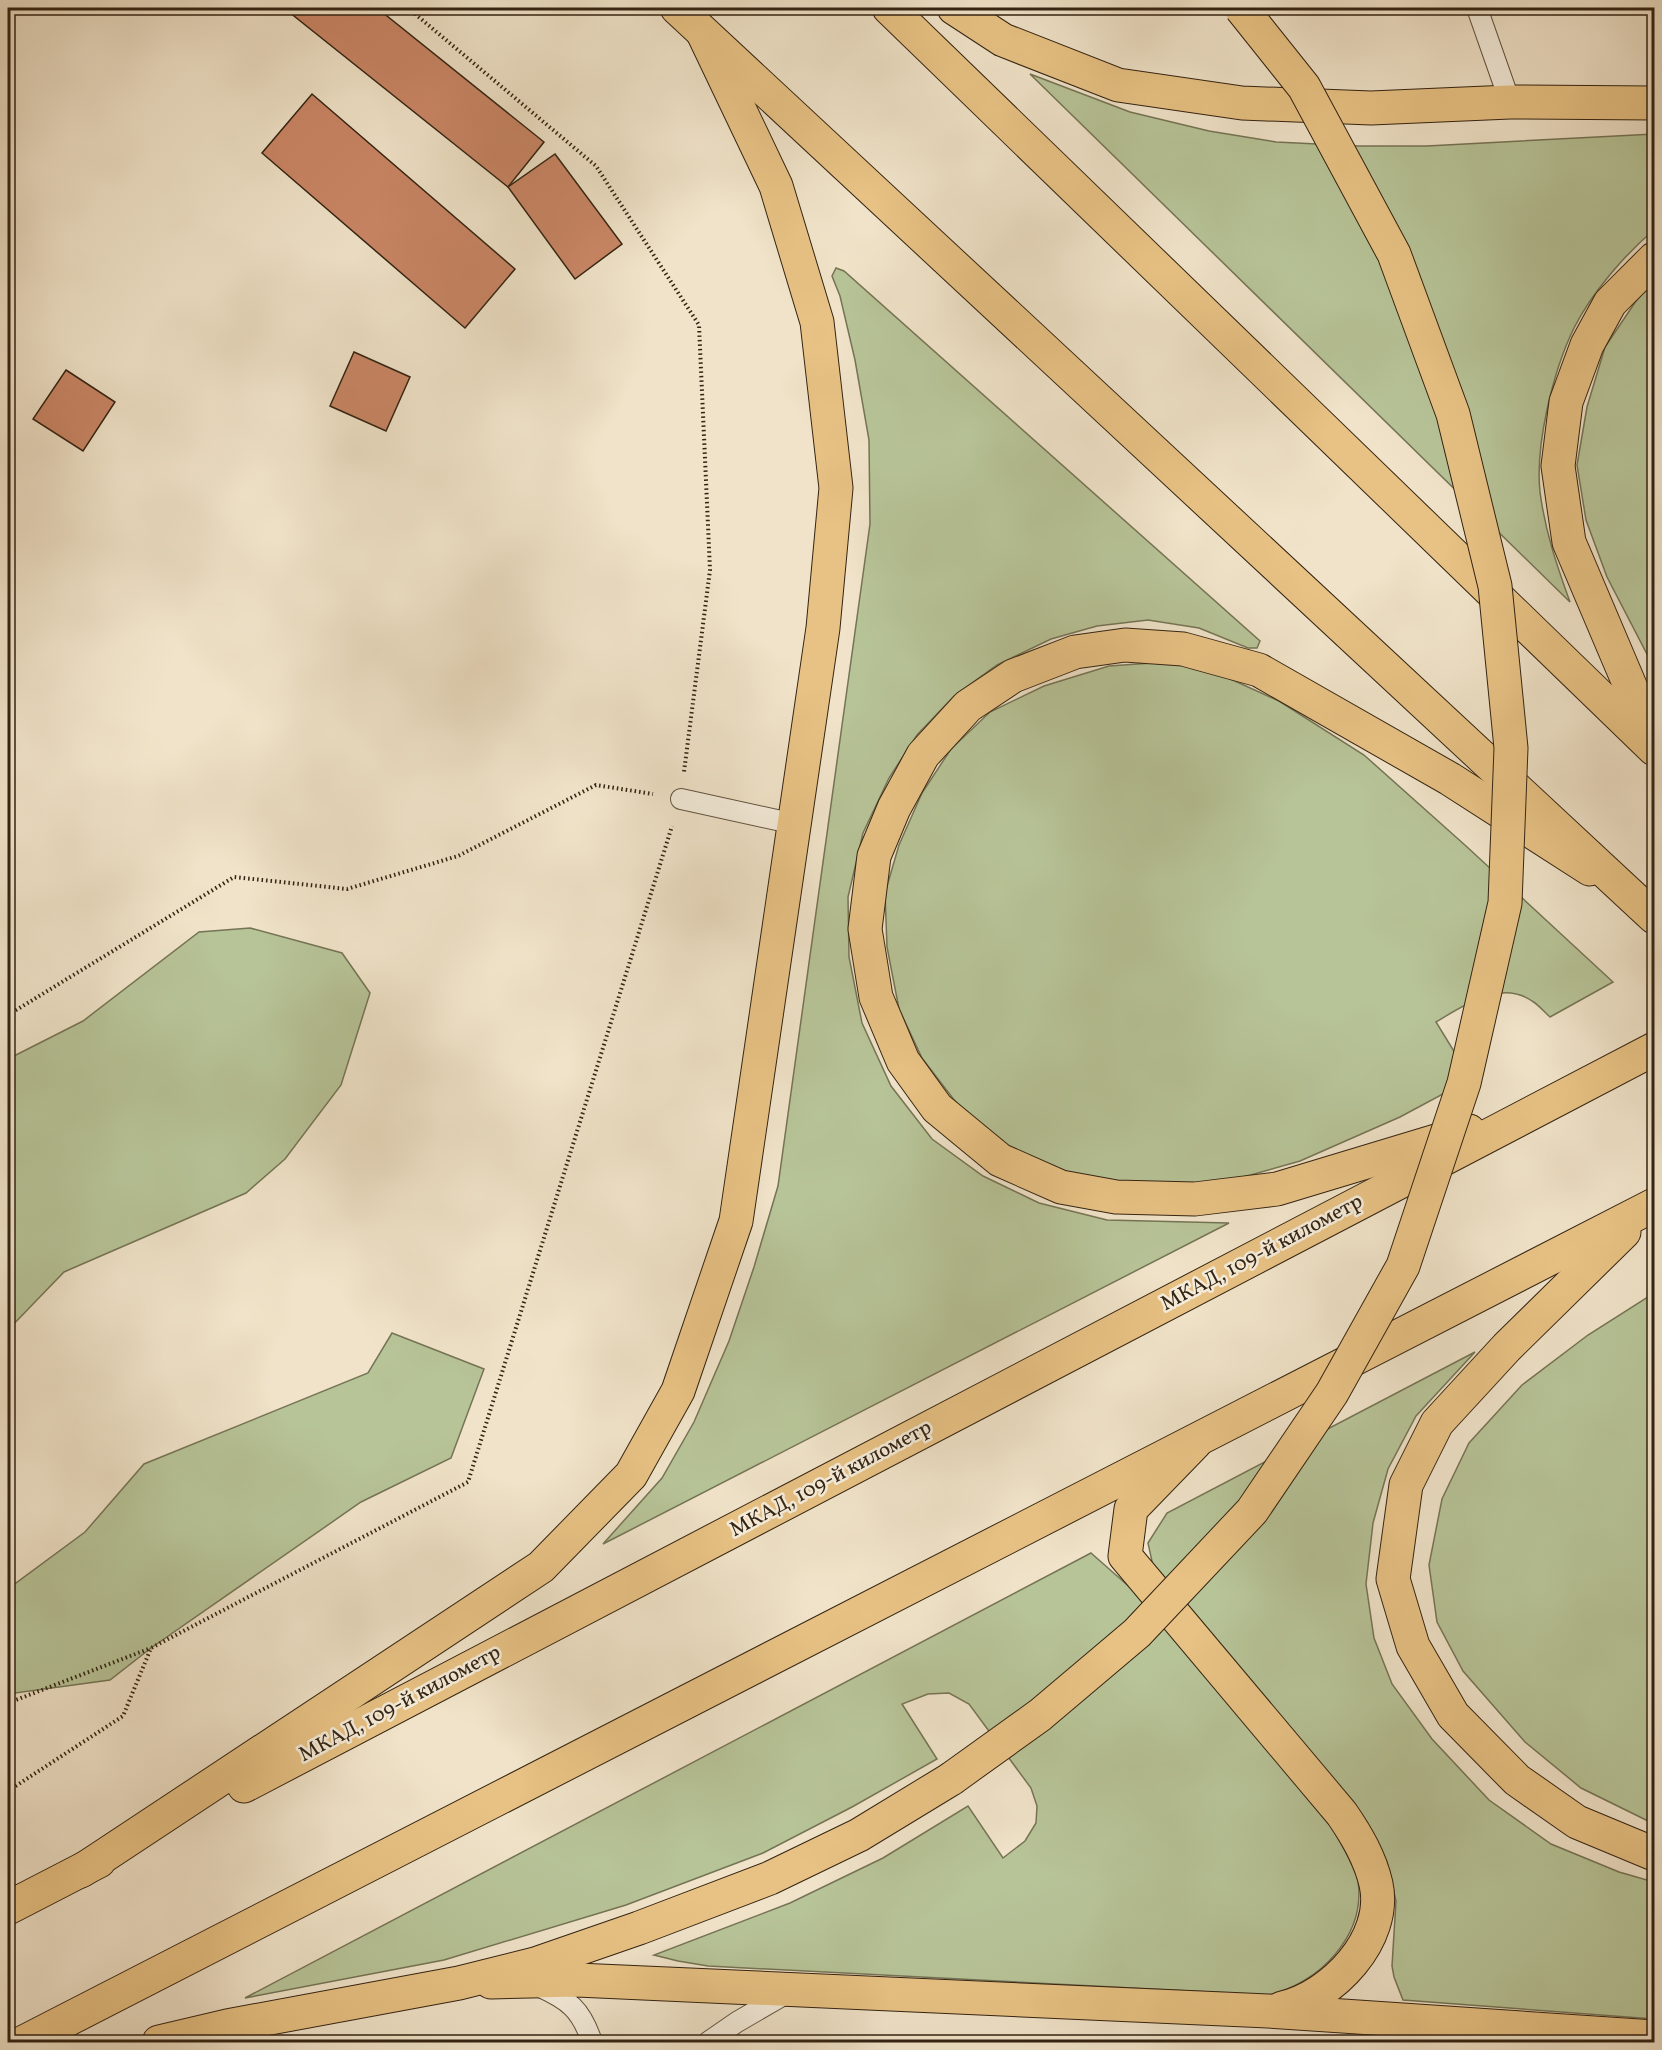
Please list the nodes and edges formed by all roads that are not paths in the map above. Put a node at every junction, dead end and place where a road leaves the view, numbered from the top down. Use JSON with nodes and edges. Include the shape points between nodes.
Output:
{"nodes":[{"id":1,"x":677,"y":8,"type":"edge"},
{"id":2,"x":889,"y":8,"type":"edge"},
{"id":3,"x":954,"y":8,"type":"edge"},
{"id":4,"x":1241,"y":8,"type":"edge"},
{"id":5,"x":1478,"y":8,"type":"edge"},
{"id":6,"x":703,"y":33,"type":"junction"},
{"id":7,"x":1510,"y":102,"type":"junction"},
{"id":8,"x":1654,"y":104,"type":"edge"},
{"id":9,"x":1654,"y":259,"type":"edge"},
{"id":10,"x":1654,"y":722,"type":"edge"},
{"id":11,"x":1654,"y":749,"type":"edge"},
{"id":12,"x":681,"y":799,"type":"road end"},
{"id":13,"x":795,"y":824,"type":"junction"},
{"id":14,"x":1643,"y":907,"type":"edge"},
{"id":15,"x":1654,"y":1049,"type":"edge"},
{"id":16,"x":1534,"y":1111,"type":"junction"},
{"id":17,"x":1651,"y":1206,"type":"edge"},
{"id":18,"x":1202,"y":1436,"type":"junction"},
{"id":19,"x":1654,"y":1854,"type":"edge"},
{"id":20,"x":81,"y":1871,"type":"junction"},
{"id":21,"x":8,"y":1908,"type":"edge"},
{"id":22,"x":527,"y":1981,"type":"junction"},
{"id":23,"x":459,"y":1983,"type":"junction"},
{"id":24,"x":793,"y":1989,"type":"junction"},
{"id":25,"x":1268,"y":2011,"type":"junction"},
{"id":26,"x":1654,"y":2037,"type":"edge"},
{"id":27,"x":24,"y":2043,"type":"edge"},
{"id":28,"x":159,"y":2043,"type":"edge"},
{"id":29,"x":592,"y":2043,"type":"edge"},
{"id":30,"x":708,"y":2043,"type":"edge"}],
"edges":[{"from":1,"to":6,"type":"main road"},
{"from":2,"to":11,"type":"main road"},
{"from":3,"to":7,"type":"main road","via":[[1003,40],[1118,85],[1242,103],[1371,108]]},
{"from":4,"to":23,"type":"main road","bridge":true,"via":[[1304,87],[1394,254],[1453,414],[1495,586],[1512,748],[1505,903],[1464,1083],[1403,1266],[1332,1394],[1252,1511],[1137,1633],[1040,1715],[951,1779],[859,1835],[770,1878],[535,1964]]},
{"from":5,"to":7,"type":"lane"},
{"from":6,"to":13,"type":"main road","via":[[776,186],[818,322],[836,488],[824,628]]},
{"from":6,"to":14,"type":"main road"},
{"from":7,"to":8,"type":"main road"},
{"from":9,"to":10,"type":"main road","via":[[1610,303],[1587,345],[1566,402],[1558,466],[1569,542],[1634,695]]},
{"from":12,"to":13,"type":"lane"},
{"from":13,"to":20,"type":"main road","via":[[736,1221],[678,1391],[631,1475],[541,1567]]},
{"from":14,"to":16,"type":"main road","via":[[1450,779],[1259,670],[1183,649],[1125,645],[1075,652],[1013,676],[969,706],[923,756],[894,808],[874,856],[866,929],[876,997],[903,1061],[937,1107],[1000,1160],[1061,1187],[1116,1197],[1195,1199],[1277,1189]]},
{"from":15,"to":16,"type":"main road","name":"МКАД, 109-й километр"},
{"from":16,"to":20,"type":"main road","name":"МКАД, 109-й километр"},
{"from":17,"to":18,"type":"main road"},
{"from":17,"to":19,"type":"main road","via":[[1507,1347],[1437,1423],[1406,1485],[1393,1579],[1413,1646],[1453,1715],[1517,1780],[1577,1822]]},
{"from":18,"to":25,"type":"main road","via":[[1131,1509],[1125,1556],[1342,1814],[1358,1837],[1376,1886],[1378,1907],[1359,1954],[1319,1994]]},
{"from":18,"to":27,"type":"main road"},
{"from":20,"to":21,"type":"main road","name":"МКАД, 109-й километр"},
{"from":22,"to":23,"type":"main road"},
{"from":22,"to":24,"type":"main road"},
{"from":22,"to":29,"type":"lane","via":[[564,1998],[583,2019]]},
{"from":23,"to":28,"type":"main road","via":[[227,2026]]},
{"from":24,"to":25,"type":"main road"},
{"from":24,"to":30,"type":"lane"},
{"from":25,"to":26,"type":"main road"}]}
